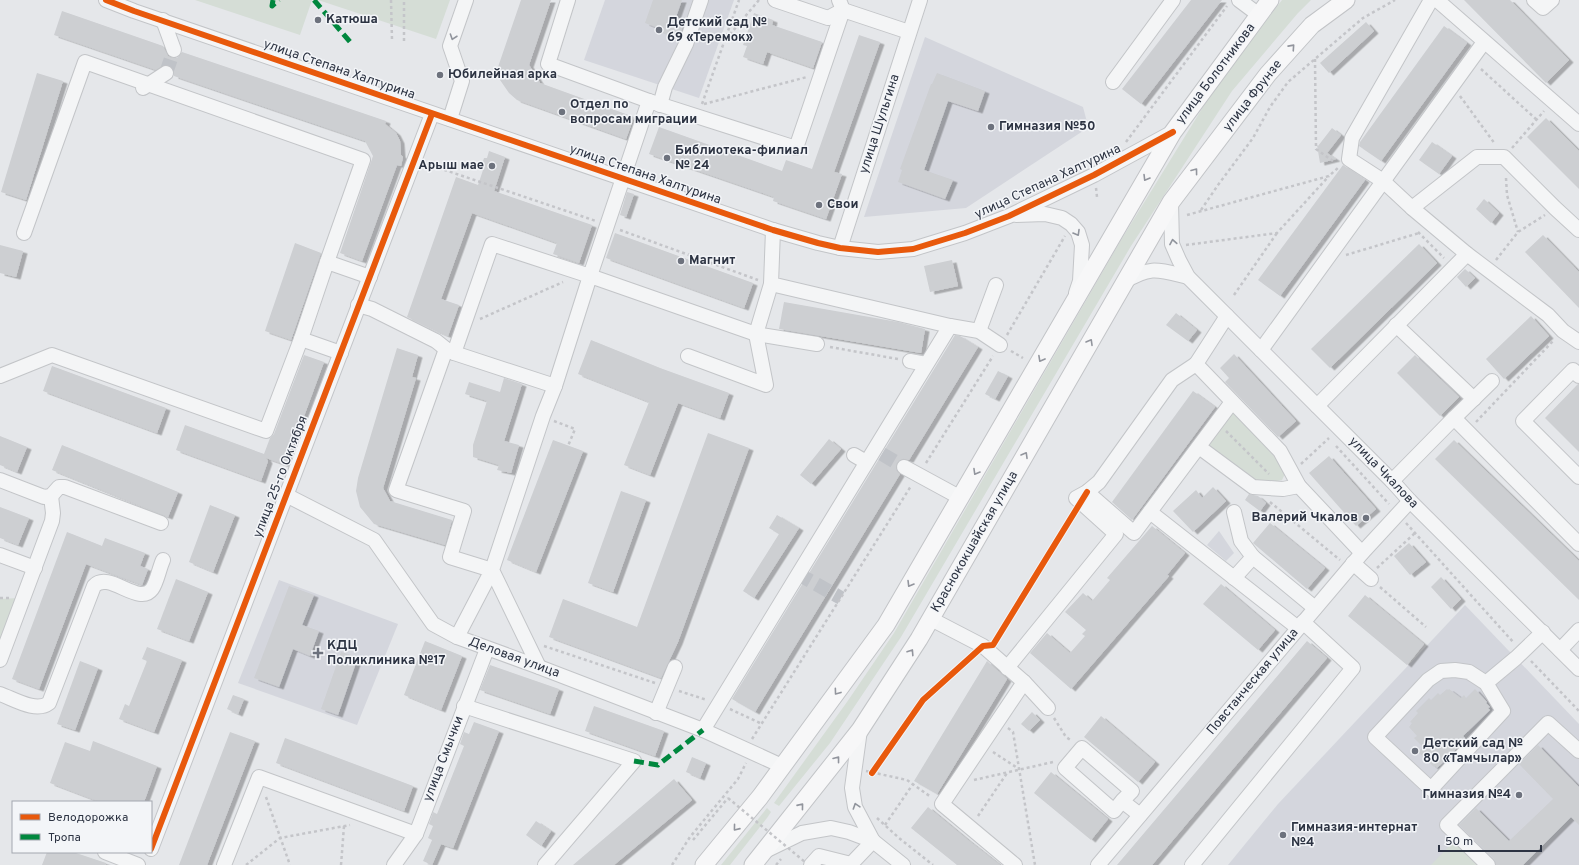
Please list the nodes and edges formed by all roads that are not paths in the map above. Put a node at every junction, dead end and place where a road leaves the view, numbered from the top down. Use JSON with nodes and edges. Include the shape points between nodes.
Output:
{"nodes":[{"id":1,"x":106,"y":0,"type":"edge"},
{"id":2,"x":466,"y":0,"type":"edge"},
{"id":3,"x":568,"y":0,"type":"edge"},
{"id":4,"x":701,"y":0,"type":"edge"},
{"id":5,"x":775,"y":0,"type":"edge"},
{"id":6,"x":920,"y":0,"type":"edge"},
{"id":7,"x":1174,"y":0,"type":"edge"},
{"id":8,"x":1240,"y":0,"type":"edge"},
{"id":9,"x":1270,"y":0,"type":"edge"},
{"id":10,"x":1346,"y":0,"type":"edge"},
{"id":11,"x":1431,"y":0,"type":"edge"},
{"id":12,"x":1437,"y":0,"type":"edge"},
{"id":13,"x":1534,"y":0,"type":"edge"},
{"id":14,"x":1552,"y":0,"type":"edge"},
{"id":15,"x":136,"y":5,"type":"edge"},
{"id":16,"x":841,"y":5,"type":"edge"},
{"id":17,"x":1259,"y":15,"type":"junction"},
{"id":18,"x":163,"y":20,"type":"junction"},
{"id":19,"x":909,"y":32,"type":"junction"},
{"id":20,"x":1484,"y":42,"type":"junction"},
{"id":21,"x":174,"y":50,"type":"tunnel mouth"},
{"id":22,"x":166,"y":73,"type":"tunnel mouth"},
{"id":23,"x":1113,"y":82,"type":"dead end"},
{"id":24,"x":144,"y":88,"type":"junction"},
{"id":25,"x":654,"y":103,"type":"junction"},
{"id":26,"x":432,"y":114,"type":"junction"},
{"id":27,"x":450,"y":120,"type":"junction"},
{"id":28,"x":1579,"y":124,"type":"edge"},
{"id":29,"x":1173,"y":132,"type":"junction"},
{"id":30,"x":623,"y":179,"type":"junction"},
{"id":31,"x":1384,"y":181,"type":"junction"},
{"id":32,"x":1171,"y":202,"type":"junction"},
{"id":33,"x":1412,"y":208,"type":"junction"},
{"id":34,"x":1009,"y":216,"type":"junction"},
{"id":35,"x":773,"y":230,"type":"junction"},
{"id":36,"x":1579,"y":230,"type":"edge"},
{"id":37,"x":24,"y":233,"type":"dead end"},
{"id":38,"x":840,"y":248,"type":"junction"},
{"id":39,"x":1467,"y":254,"type":"junction"},
{"id":40,"x":327,"y":262,"type":"junction"},
{"id":41,"x":586,"y":275,"type":"junction"},
{"id":42,"x":370,"y":277,"type":"junction"},
{"id":43,"x":1188,"y":277,"type":"junction"},
{"id":44,"x":1124,"y":282,"type":"junction"},
{"id":45,"x":771,"y":284,"type":"junction"},
{"id":46,"x":996,"y":285,"type":"dead end"},
{"id":47,"x":1074,"y":301,"type":"junction"},
{"id":48,"x":358,"y":305,"type":"junction"},
{"id":49,"x":1227,"y":316,"type":"junction"},
{"id":50,"x":1396,"y":325,"type":"junction"},
{"id":51,"x":950,"y":326,"type":"junction"},
{"id":52,"x":979,"y":331,"type":"junction"},
{"id":53,"x":756,"y":334,"type":"junction"},
{"id":54,"x":301,"y":340,"type":"junction"},
{"id":55,"x":1579,"y":342,"type":"edge"},
{"id":56,"x":817,"y":344,"type":"road end"},
{"id":57,"x":1000,"y":345,"type":"road end"},
{"id":58,"x":1261,"y":350,"type":"junction"},
{"id":59,"x":450,"y":351,"type":"junction"},
{"id":60,"x":341,"y":353,"type":"junction"},
{"id":61,"x":688,"y":356,"type":"dead end"},
{"id":62,"x":910,"y":362,"type":"road end"},
{"id":63,"x":926,"y":364,"type":"junction"},
{"id":64,"x":1196,"y":364,"type":"junction"},
{"id":65,"x":0,"y":376,"type":"edge"},
{"id":66,"x":1579,"y":376,"type":"edge"},
{"id":67,"x":1492,"y":381,"type":"dead end"},
{"id":68,"x":555,"y":386,"type":"junction"},
{"id":69,"x":1474,"y":399,"type":"junction"},
{"id":70,"x":1232,"y":402,"type":"junction"},
{"id":71,"x":1316,"y":406,"type":"junction"},
{"id":72,"x":1454,"y":418,"type":"junction"},
{"id":73,"x":1199,"y":447,"type":"junction"},
{"id":74,"x":854,"y":455,"type":"dead end"},
{"id":75,"x":866,"y":462,"type":"junction"},
{"id":76,"x":904,"y":467,"type":"tunnel mouth"},
{"id":77,"x":1579,"y":477,"type":"edge"},
{"id":78,"x":0,"y":480,"type":"edge"},
{"id":79,"x":1392,"y":481,"type":"junction"},
{"id":80,"x":1300,"y":486,"type":"junction"},
{"id":81,"x":1087,"y":492,"type":"junction"},
{"id":82,"x":286,"y":495,"type":"junction"},
{"id":83,"x":51,"y":496,"type":"junction"},
{"id":84,"x":961,"y":498,"type":"junction"},
{"id":85,"x":1410,"y":501,"type":"junction"},
{"id":86,"x":1150,"y":512,"type":"junction"},
{"id":87,"x":1234,"y":512,"type":"dead end"},
{"id":88,"x":161,"y":523,"type":"dead end"},
{"id":89,"x":1579,"y":544,"type":"edge"},
{"id":90,"x":0,"y":555,"type":"edge"},
{"id":91,"x":1253,"y":557,"type":"junction"},
{"id":92,"x":163,"y":560,"type":"dead end"},
{"id":93,"x":1354,"y":560,"type":"junction"},
{"id":94,"x":34,"y":568,"type":"junction"},
{"id":95,"x":492,"y":570,"type":"junction"},
{"id":96,"x":1369,"y":577,"type":"road end"},
{"id":97,"x":1234,"y":578,"type":"junction"},
{"id":98,"x":1315,"y":608,"type":"junction"},
{"id":99,"x":931,"y":619,"type":"junction"},
{"id":100,"x":1301,"y":625,"type":"junction"},
{"id":101,"x":1579,"y":630,"type":"edge"},
{"id":102,"x":1543,"y":632,"type":"junction"},
{"id":103,"x":457,"y":638,"type":"junction"},
{"id":104,"x":488,"y":649,"type":"junction"},
{"id":105,"x":1560,"y":650,"type":"junction"},
{"id":106,"x":0,"y":660,"type":"edge"},
{"id":107,"x":539,"y":667,"type":"junction"},
{"id":108,"x":675,"y":668,"type":"dead end"},
{"id":109,"x":1008,"y":668,"type":"junction"},
{"id":110,"x":1579,"y":668,"type":"edge"},
{"id":111,"x":1024,"y":682,"type":"junction"},
{"id":112,"x":1486,"y":683,"type":"junction"},
{"id":113,"x":0,"y":694,"type":"edge"},
{"id":114,"x":464,"y":706,"type":"junction"},
{"id":115,"x":1048,"y":708,"type":"road end"},
{"id":116,"x":656,"y":713,"type":"junction"},
{"id":117,"x":703,"y":730,"type":"junction"},
{"id":118,"x":860,"y":730,"type":"junction"},
{"id":119,"x":1579,"y":751,"type":"edge"},
{"id":120,"x":782,"y":766,"type":"junction"},
{"id":121,"x":1122,"y":801,"type":"junction"},
{"id":122,"x":1140,"y":815,"type":"junction"},
{"id":123,"x":416,"y":834,"type":"junction"},
{"id":124,"x":873,"y":840,"type":"junction"},
{"id":125,"x":152,"y":846,"type":"edge"},
{"id":126,"x":765,"y":851,"type":"junction"},
{"id":127,"x":108,"y":853,"type":"edge"},
{"id":128,"x":150,"y":853,"type":"edge"},
{"id":129,"x":808,"y":864,"type":"edge"},
{"id":130,"x":138,"y":865,"type":"edge"},
{"id":131,"x":145,"y":865,"type":"edge"},
{"id":132,"x":224,"y":865,"type":"edge"},
{"id":133,"x":394,"y":865,"type":"edge"},
{"id":134,"x":545,"y":865,"type":"edge"},
{"id":135,"x":704,"y":865,"type":"edge"},
{"id":136,"x":753,"y":865,"type":"edge"},
{"id":137,"x":851,"y":865,"type":"edge"},
{"id":138,"x":903,"y":865,"type":"edge"},
{"id":139,"x":1015,"y":865,"type":"edge"},
{"id":140,"x":1098,"y":865,"type":"edge"},
{"id":141,"x":1192,"y":865,"type":"edge"},
{"id":142,"x":1488,"y":865,"type":"edge"}],
"edges":[{"from":1,"to":15,"type":"street","name":"улица Степана Халтурина"},
{"from":2,"to":27,"type":"street","one_way":true,"via":[[450,46],[462,81]]},
{"from":3,"to":25,"type":"street","via":[[548,64]]},
{"from":4,"to":25,"type":"street","via":[[686,44]]},
{"from":5,"to":16,"type":"street","via":[[828,18]]},
{"from":6,"to":19,"type":"street","name":"улица Шульгина"},
{"from":7,"to":23,"type":"street"},
{"from":8,"to":17,"type":"street"},
{"from":9,"to":17,"type":"main road","name":"улица Болотникова"},
{"from":32,"to":10,"type":"main road","name":"улица Фрунзе","one_way":true,"via":[[1268,74],[1312,25]]},
{"from":11,"to":31,"type":"street","via":[[1352,138],[1349,159]]},
{"from":12,"to":20,"type":"street"},
{"from":13,"to":14,"type":"street","via":[[1543,8]]},
{"from":15,"to":18,"type":"street","name":"улица Степана Халтурина"},
{"from":16,"to":19,"type":"street"},
{"from":16,"to":25,"type":"street","via":[[796,148]]},
{"from":17,"to":29,"type":"main road","name":"улица Болотникова"},
{"from":18,"to":21,"type":"street"},
{"from":18,"to":26,"type":"street","name":"улица Степана Халтурина"},
{"from":19,"to":38,"type":"street","name":"улица Шульгина"},
{"from":20,"to":28,"type":"street"},
{"from":20,"to":31,"type":"street"},
{"from":22,"to":24,"type":"street"},
{"from":24,"to":37,"type":"street","via":[[85,62]]},
{"from":24,"to":40,"type":"street","via":[[363,160]]},
{"from":25,"to":30,"type":"street"},
{"from":26,"to":27,"type":"street","name":"улица Степана Халтурина"},
{"from":26,"to":42,"type":"street","name":"улица 25-го Октября"},
{"from":27,"to":30,"type":"street","name":"улица Степана Халтурина"},
{"from":29,"to":34,"type":"street","name":"улица Степана Халтурина","via":[[1094,175]]},
{"from":29,"to":47,"type":"main road","name":"улица Болотникова","one_way":true},
{"from":30,"to":35,"type":"street","name":"улица Степана Халтурина"},
{"from":30,"to":41,"type":"street"},
{"from":31,"to":33,"type":"street"},
{"from":31,"to":58,"type":"street"},
{"from":43,"to":32,"type":"street","name":"улица Чкалова","one_way":true,"via":[[1172,244]]},
{"from":32,"to":44,"type":"main road","name":"Краснококшайская улица"},
{"from":33,"to":36,"type":"street","via":[[1477,157],[1504,157]]},
{"from":33,"to":39,"type":"street"},
{"from":34,"to":38,"type":"street","name":"улица Степана Халтурина","via":[[913,249],[878,252]]},
{"from":34,"to":47,"type":"street","name":"улица Степана Халтурина","one_way":true,"via":[[1045,214],[1062,218],[1078,232],[1082,245],[1080,281]]},
{"from":35,"to":38,"type":"street","name":"улица Степана Халтурина"},
{"from":35,"to":45,"type":"street"},
{"from":39,"to":50,"type":"street"},
{"from":39,"to":55,"type":"street","via":[[1548,315],[1563,331]]},
{"from":40,"to":42,"type":"street"},
{"from":40,"to":54,"type":"street"},
{"from":41,"to":53,"type":"street"},
{"from":41,"to":59,"type":"street","via":[[492,244],[463,327]]},
{"from":41,"to":68,"type":"street"},
{"from":42,"to":48,"type":"street","name":"улица 25-го Октября"},
{"from":43,"to":44,"type":"street","via":[[1150,270]]},
{"from":43,"to":49,"type":"street","name":"улица Чкалова"},
{"from":99,"to":44,"type":"main road","name":"Краснококшайская улица","one_way":true},
{"from":45,"to":51,"type":"street"},
{"from":45,"to":53,"type":"street"},
{"from":46,"to":52,"type":"street"},
{"from":47,"to":84,"type":"main road","one_way":true},
{"from":48,"to":59,"type":"street","via":[[372,309]]},
{"from":48,"to":60,"type":"street","name":"улица 25-го Октября"},
{"from":49,"to":58,"type":"street","name":"улица Чкалова"},
{"from":49,"to":64,"type":"street"},
{"from":50,"to":69,"type":"street"},
{"from":50,"to":71,"type":"street"},
{"from":51,"to":52,"type":"street"},
{"from":51,"to":63,"type":"street"},
{"from":52,"to":57,"type":"street"},
{"from":53,"to":56,"type":"street"},
{"from":53,"to":61,"type":"street","via":[[766,385]]},
{"from":54,"to":60,"type":"street"},
{"from":54,"to":65,"type":"street","via":[[266,431],[52,355]]},
{"from":58,"to":71,"type":"street","name":"улица Чкалова"},
{"from":59,"to":68,"type":"street"},
{"from":59,"to":95,"type":"street","via":[[396,490],[464,511],[450,557]]},
{"from":60,"to":82,"type":"street","name":"улица 25-го Октября"},
{"from":62,"to":63,"type":"street"},
{"from":63,"to":75,"type":"street","via":[[878,451]]},
{"from":64,"to":70,"type":"street"},
{"from":64,"to":81,"type":"street","via":[[1172,380],[1099,482]]},
{"from":66,"to":77,"type":"street","via":[[1573,370],[1523,421]]},
{"from":67,"to":69,"type":"street"},
{"from":68,"to":95,"type":"street"},
{"from":69,"to":72,"type":"street"},
{"from":70,"to":73,"type":"street"},
{"from":70,"to":80,"type":"street","via":[[1280,451]]},
{"from":71,"to":79,"type":"street","name":"улица Чкалова"},
{"from":72,"to":79,"type":"street"},
{"from":72,"to":89,"type":"street"},
{"from":73,"to":80,"type":"street","via":[[1253,487],[1283,489]]},
{"from":73,"to":86,"type":"street"},
{"from":74,"to":75,"type":"street"},
{"from":75,"to":117,"type":"street"},
{"from":76,"to":84,"type":"street"},
{"from":78,"to":83,"type":"street","via":[[44,497]]},
{"from":79,"to":85,"type":"street","name":"улица Чкалова"},
{"from":80,"to":93,"type":"street"},
{"from":81,"to":86,"type":"street","via":[[1134,533]]},
{"from":81,"to":109,"type":"street","via":[[1076,498],[1116,534]]},
{"from":82,"to":103,"type":"street","name":"Деловая улица","via":[[374,540],[433,624]]},
{"from":82,"to":125,"type":"street","name":"улица 25-го Октября"},
{"from":83,"to":88,"type":"street","via":[[57,489],[65,487]]},
{"from":83,"to":94,"type":"street","via":[[52,521]]},
{"from":84,"to":120,"type":"main road","one_way":true,"via":[[886,625]]},
{"from":85,"to":93,"type":"street","name":"Повстанческая улица"},
{"from":85,"to":102,"type":"street","name":"улица Чкалова"},
{"from":86,"to":97,"type":"street"},
{"from":87,"to":91,"type":"street","via":[[1241,541]]},
{"from":90,"to":94,"type":"street"},
{"from":91,"to":97,"type":"street"},
{"from":91,"to":98,"type":"street"},
{"from":92,"to":113,"type":"street","via":[[152,588],[146,593],[136,593],[106,582],[99,582],[94,586],[49,703],[42,707],[34,707]]},
{"from":93,"to":96,"type":"street"},
{"from":93,"to":98,"type":"street","name":"Повстанческая улица"},
{"from":94,"to":106,"type":"street"},
{"from":95,"to":103,"type":"street"},
{"from":95,"to":107,"type":"street"},
{"from":97,"to":100,"type":"street"},
{"from":98,"to":100,"type":"street","name":"Повстанческая улица"},
{"from":99,"to":109,"type":"street","via":[[983,646]]},
{"from":118,"to":99,"type":"main road","name":"Краснококшайская улица","one_way":true},
{"from":100,"to":122,"type":"street","name":"Повстанческая улица"},
{"from":100,"to":141,"type":"street","via":[[1353,668]]},
{"from":101,"to":105,"type":"street"},
{"from":102,"to":105,"type":"street","name":"улица Чкалова"},
{"from":102,"to":112,"type":"street"},
{"from":103,"to":104,"type":"street","name":"Деловая улица"},
{"from":104,"to":107,"type":"street","name":"Деловая улица"},
{"from":104,"to":114,"type":"street","name":"улица Смычки"},
{"from":105,"to":110,"type":"street","name":"улица Чкалова"},
{"from":107,"to":116,"type":"street","name":"Деловая улица"},
{"from":108,"to":116,"type":"street"},
{"from":109,"to":111,"type":"street"},
{"from":111,"to":115,"type":"street"},
{"from":111,"to":139,"type":"street","via":[[942,804]]},
{"from":112,"to":112,"type":"street","via":[[1504,711],[1431,789],[1374,737],[1428,680],[1441,671],[1469,672]]},
{"from":114,"to":123,"type":"street","name":"улица Смычки"},
{"from":114,"to":134,"type":"street","via":[[634,761]]},
{"from":116,"to":117,"type":"street","name":"Деловая улица"},
{"from":117,"to":120,"type":"street","name":"Деловая улица","via":[[750,749]]},
{"from":124,"to":118,"type":"street","one_way":true,"via":[[855,807],[852,788]]},
{"from":126,"to":118,"type":"main road","name":"Краснококшайская улица","one_way":true},
{"from":119,"to":142,"type":"street","via":[[1548,723],[1447,825]]},
{"from":120,"to":135,"type":"main road","one_way":true,"via":[[738,826]]},
{"from":121,"to":121,"type":"street","via":[[1132,791],[1082,748],[1065,768],[1114,811]]},
{"from":121,"to":122,"type":"street"},
{"from":122,"to":140,"type":"street","name":"Повстанческая улица"},
{"from":123,"to":132,"type":"street","via":[[259,777]]},
{"from":123,"to":133,"type":"street","name":"улица Смычки"},
{"from":124,"to":126,"type":"street","via":[[831,828],[802,833]]},
{"from":124,"to":137,"type":"street"},
{"from":124,"to":138,"type":"street"},
{"from":126,"to":136,"type":"main road","name":"Краснококшайская улица"},
{"from":127,"to":130,"type":"street"},
{"from":128,"to":131,"type":"street"},
{"from":129,"to":137,"type":"street","via":[[819,856]]}]}
